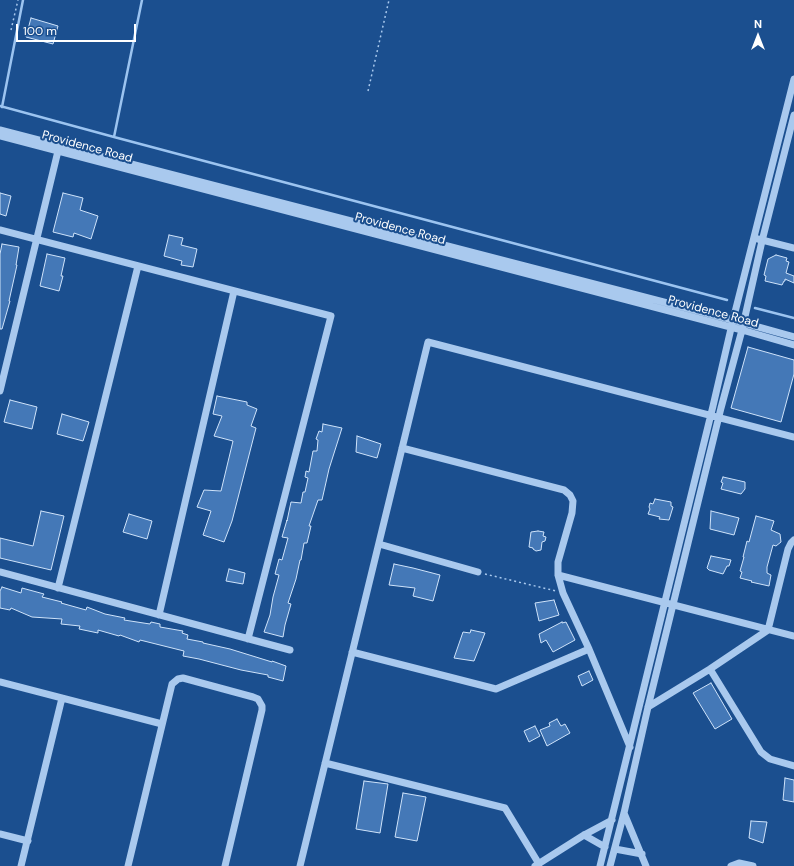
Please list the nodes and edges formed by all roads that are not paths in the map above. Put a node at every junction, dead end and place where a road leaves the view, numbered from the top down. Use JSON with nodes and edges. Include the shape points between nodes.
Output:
{"nodes":[{"id":1,"x":794,"y":79,"type":"edge"},
{"id":2,"x":794,"y":115,"type":"edge"},
{"id":3,"x":0,"y":130,"type":"edge"},
{"id":4,"x":0,"y":136,"type":"edge"},
{"id":5,"x":58,"y":151,"type":"junction"},
{"id":6,"x":0,"y":230,"type":"edge"},
{"id":7,"x":754,"y":238,"type":"junction"},
{"id":8,"x":37,"y":239,"type":"junction"},
{"id":9,"x":762,"y":241,"type":"junction"},
{"id":10,"x":794,"y":248,"type":"edge"},
{"id":11,"x":138,"y":266,"type":"junction"},
{"id":12,"x":234,"y":291,"type":"junction"},
{"id":13,"x":733,"y":320,"type":"junction"},
{"id":14,"x":742,"y":326,"type":"junction"},
{"id":15,"x":731,"y":327,"type":"junction"},
{"id":16,"x":794,"y":337,"type":"edge"},
{"id":17,"x":794,"y":345,"type":"edge"},
{"id":18,"x":0,"y":391,"type":"edge"},
{"id":19,"x":710,"y":416,"type":"junction"},
{"id":20,"x":719,"y":418,"type":"junction"},
{"id":21,"x":794,"y":437,"type":"edge"},
{"id":22,"x":402,"y":448,"type":"junction"},
{"id":23,"x":794,"y":540,"type":"edge"},
{"id":24,"x":379,"y":544,"type":"junction"},
{"id":25,"x":0,"y":572,"type":"edge"},
{"id":26,"x":478,"y":572,"type":"road end"},
{"id":27,"x":558,"y":575,"type":"junction"},
{"id":28,"x":58,"y":588,"type":"junction"},
{"id":29,"x":665,"y":603,"type":"junction"},
{"id":30,"x":673,"y":605,"type":"junction"},
{"id":31,"x":159,"y":615,"type":"junction"},
{"id":32,"x":768,"y":630,"type":"junction"},
{"id":33,"x":794,"y":636,"type":"edge"},
{"id":34,"x":248,"y":639,"type":"junction"},
{"id":35,"x":589,"y":649,"type":"junction"},
{"id":36,"x":290,"y":650,"type":"dead end"},
{"id":37,"x":352,"y":652,"type":"junction"},
{"id":38,"x":710,"y":669,"type":"junction"},
{"id":39,"x":0,"y":682,"type":"edge"},
{"id":40,"x":62,"y":698,"type":"junction"},
{"id":41,"x":648,"y":707,"type":"junction"},
{"id":42,"x":162,"y":724,"type":"junction"},
{"id":43,"x":630,"y":747,"type":"junction"},
{"id":44,"x":325,"y":763,"type":"junction"},
{"id":45,"x":794,"y":766,"type":"edge"},
{"id":46,"x":624,"y":813,"type":"junction"},
{"id":47,"x":612,"y":820,"type":"junction"},
{"id":48,"x":0,"y":834,"type":"edge"},
{"id":49,"x":584,"y":836,"type":"junction"},
{"id":50,"x":28,"y":841,"type":"junction"},
{"id":51,"x":605,"y":847,"type":"junction"},
{"id":52,"x":615,"y":849,"type":"junction"},
{"id":53,"x":642,"y":854,"type":"junction"},
{"id":54,"x":537,"y":865,"type":"edge"},
{"id":55,"x":21,"y":866,"type":"edge"},
{"id":56,"x":128,"y":866,"type":"edge"},
{"id":57,"x":225,"y":866,"type":"edge"},
{"id":58,"x":300,"y":866,"type":"edge"},
{"id":59,"x":600,"y":866,"type":"edge"},
{"id":60,"x":610,"y":866,"type":"edge"},
{"id":61,"x":646,"y":866,"type":"edge"},
{"id":62,"x":731,"y":866,"type":"edge"},
{"id":63,"x":753,"y":866,"type":"edge"}],
"edges":[{"from":1,"to":7,"type":"street"},
{"from":2,"to":9,"type":"street"},
{"from":3,"to":13,"type":"street","name":"Providence Road"},
{"from":4,"to":5,"type":"street","name":"Providence Road"},
{"from":5,"to":8,"type":"street"},
{"from":5,"to":15,"type":"street","name":"Providence Road"},
{"from":6,"to":8,"type":"street"},
{"from":7,"to":9,"type":"street"},
{"from":7,"to":13,"type":"street"},
{"from":8,"to":11,"type":"street"},
{"from":8,"to":18,"type":"street"},
{"from":9,"to":10,"type":"street"},
{"from":9,"to":14,"type":"street"},
{"from":11,"to":12,"type":"street"},
{"from":11,"to":28,"type":"street"},
{"from":12,"to":31,"type":"street"},
{"from":12,"to":34,"type":"street","via":[[331,316]]},
{"from":13,"to":14,"type":"street","name":"Providence Road"},
{"from":13,"to":15,"type":"street"},
{"from":14,"to":15,"type":"street","name":"Providence Road"},
{"from":14,"to":16,"type":"street","name":"Providence Road"},
{"from":14,"to":17,"type":"street","name":"Providence Road"},
{"from":14,"to":20,"type":"street"},
{"from":15,"to":19,"type":"street"},
{"from":19,"to":20,"type":"street"},
{"from":19,"to":22,"type":"street","via":[[428,342]]},
{"from":19,"to":29,"type":"street"},
{"from":20,"to":21,"type":"street"},
{"from":20,"to":30,"type":"street"},
{"from":22,"to":24,"type":"street"},
{"from":22,"to":27,"type":"street","via":[[564,490],[573,502],[558,562]]},
{"from":23,"to":32,"type":"street","via":[[788,549]]},
{"from":24,"to":26,"type":"street"},
{"from":24,"to":37,"type":"street"},
{"from":25,"to":28,"type":"street"},
{"from":27,"to":29,"type":"street"},
{"from":27,"to":35,"type":"street","via":[[563,593]]},
{"from":28,"to":31,"type":"street"},
{"from":29,"to":30,"type":"street"},
{"from":29,"to":43,"type":"street"},
{"from":30,"to":32,"type":"street"},
{"from":30,"to":41,"type":"street"},
{"from":31,"to":34,"type":"street"},
{"from":32,"to":33,"type":"street"},
{"from":32,"to":38,"type":"street"},
{"from":34,"to":36,"type":"street"},
{"from":35,"to":37,"type":"street","via":[[496,689]]},
{"from":35,"to":43,"type":"street"},
{"from":37,"to":44,"type":"street"},
{"from":38,"to":41,"type":"street"},
{"from":38,"to":45,"type":"street","via":[[761,752],[770,759]]},
{"from":39,"to":40,"type":"street"},
{"from":40,"to":42,"type":"street"},
{"from":40,"to":50,"type":"street"},
{"from":41,"to":46,"type":"street"},
{"from":42,"to":56,"type":"street"},
{"from":42,"to":57,"type":"street","via":[[172,684],[178,679],[183,678],[253,697],[261,702],[262,710]]},
{"from":43,"to":47,"type":"street"},
{"from":44,"to":54,"type":"street","via":[[504,808]]},
{"from":44,"to":58,"type":"street"},
{"from":46,"to":52,"type":"street"},
{"from":46,"to":53,"type":"street"},
{"from":47,"to":49,"type":"street"},
{"from":47,"to":51,"type":"street"},
{"from":48,"to":50,"type":"street"},
{"from":49,"to":51,"type":"street"},
{"from":49,"to":54,"type":"street"},
{"from":50,"to":55,"type":"street"},
{"from":51,"to":59,"type":"street"},
{"from":52,"to":53,"type":"street"},
{"from":52,"to":60,"type":"street"},
{"from":53,"to":61,"type":"street"},
{"from":62,"to":63,"type":"street","via":[[739,862]]}]}
